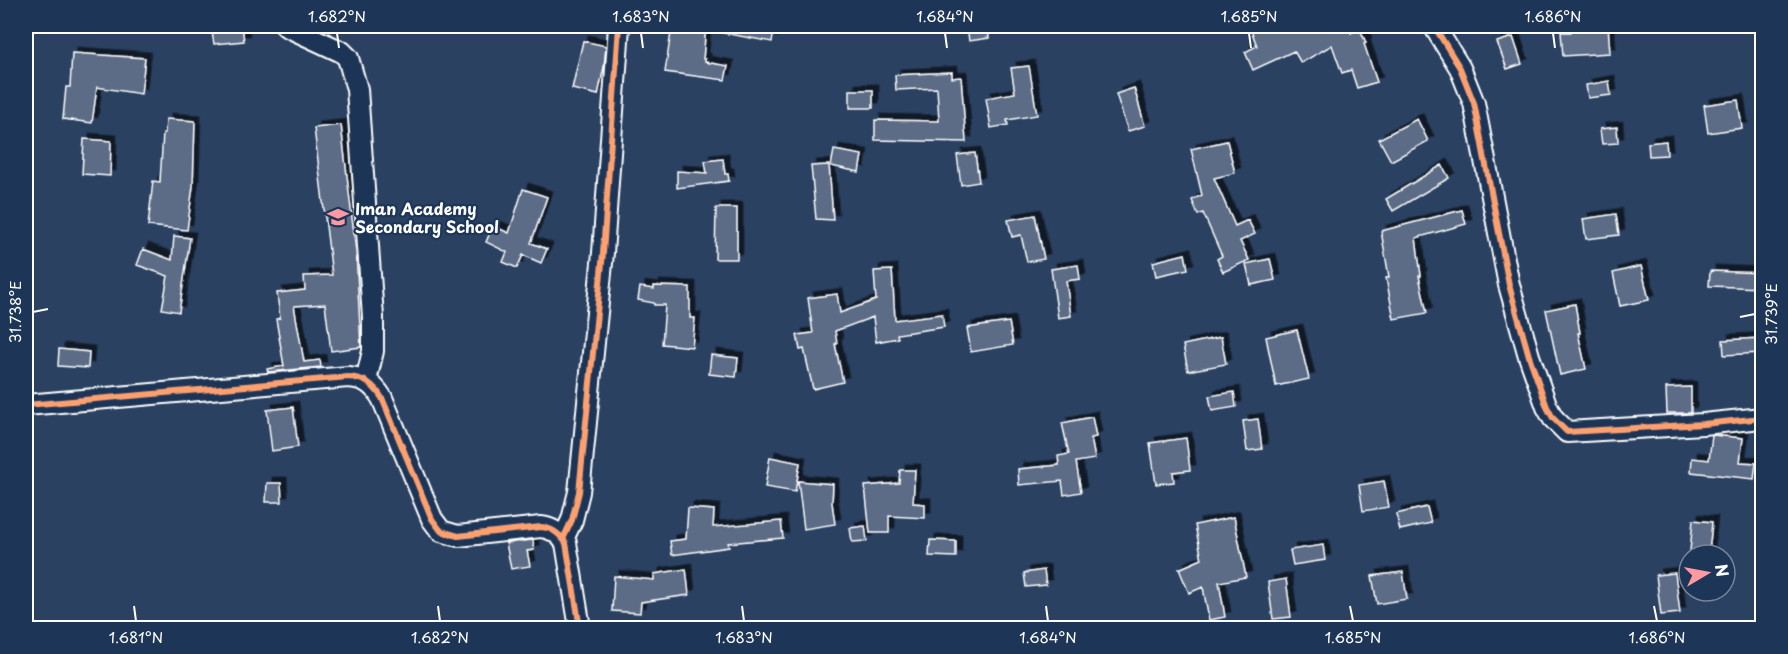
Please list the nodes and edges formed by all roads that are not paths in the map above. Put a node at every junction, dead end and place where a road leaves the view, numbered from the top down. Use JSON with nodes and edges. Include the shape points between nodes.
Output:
{"nodes":[{"id":1,"x":286,"y":26,"type":"edge"},
{"id":2,"x":619,"y":26,"type":"edge"},
{"id":3,"x":1434,"y":26,"type":"edge"},
{"id":4,"x":366,"y":381,"type":"junction"},
{"id":5,"x":26,"y":405,"type":"edge"},
{"id":6,"x":1762,"y":418,"type":"edge"},
{"id":7,"x":563,"y":539,"type":"junction"},
{"id":8,"x":580,"y":628,"type":"edge"}],
"edges":[{"from":1,"to":4,"type":"street","via":[[342,52],[348,58],[357,89],[373,317],[373,351]]},
{"from":2,"to":7,"type":"street","via":[[603,253],[579,492]]},
{"from":3,"to":6,"type":"street","via":[[1460,69],[1474,103],[1509,285],[1536,377],[1558,424],[1567,432]]},
{"from":4,"to":5,"type":"street","via":[[348,377]]},
{"from":4,"to":7,"type":"street","via":[[382,399],[428,511],[441,531],[458,536],[541,527],[555,531]]},
{"from":7,"to":8,"type":"street"}]}
